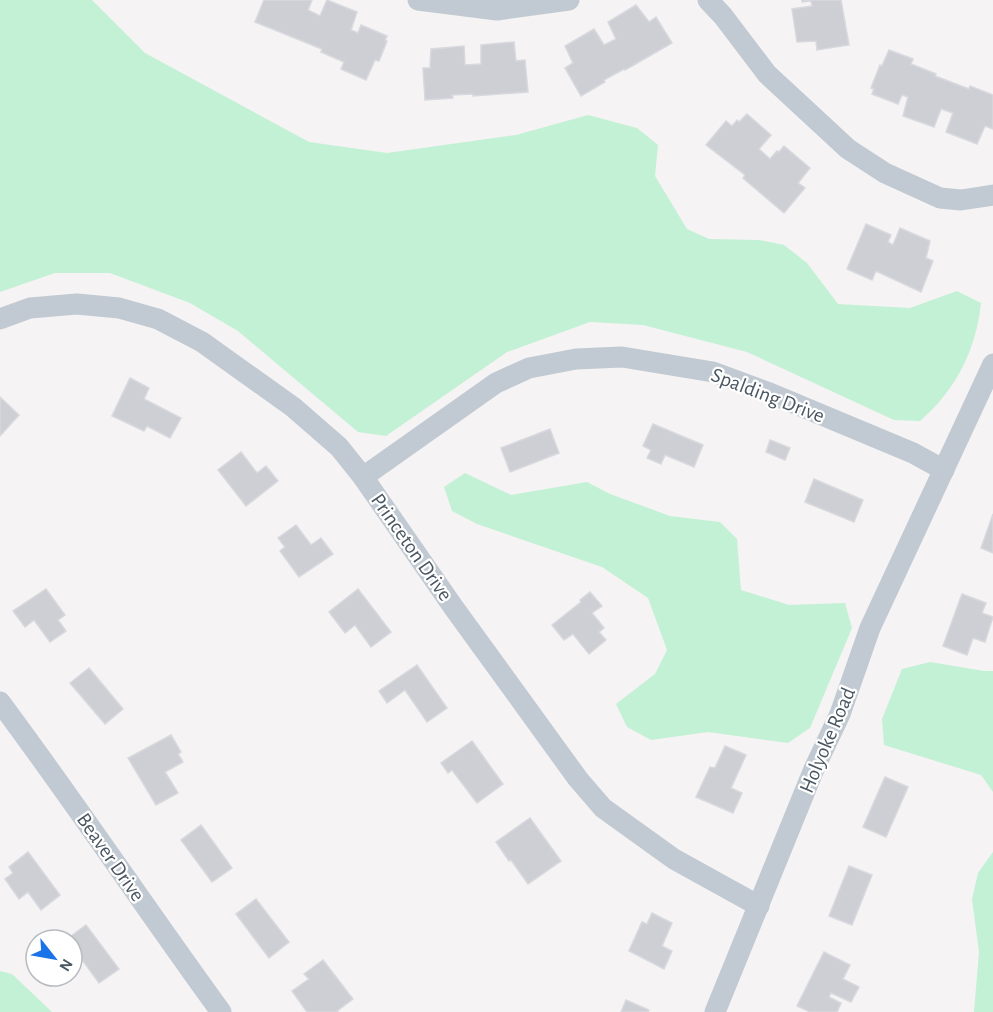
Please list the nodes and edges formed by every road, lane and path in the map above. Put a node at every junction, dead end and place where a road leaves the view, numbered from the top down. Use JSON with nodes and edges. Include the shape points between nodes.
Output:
{"nodes":[{"id":1,"x":418,"y":0,"type":"edge"},
{"id":2,"x":569,"y":0,"type":"edge"},
{"id":3,"x":708,"y":0,"type":"edge"},
{"id":4,"x":993,"y":195,"type":"edge"},
{"id":5,"x":0,"y":319,"type":"edge"},
{"id":6,"x":993,"y":364,"type":"edge"},
{"id":7,"x":944,"y":470,"type":"junction"},
{"id":8,"x":363,"y":477,"type":"junction"},
{"id":9,"x":0,"y":702,"type":"edge"},
{"id":10,"x":759,"y":906,"type":"junction"},
{"id":11,"x":221,"y":1012,"type":"edge"},
{"id":12,"x":715,"y":1012,"type":"edge"}],
"edges":[{"from":1,"to":2,"type":"street","via":[[497,10]]},
{"from":3,"to":4,"type":"street","via":[[767,74],[848,149],[885,173],[940,198],[962,200]]},
{"from":5,"to":8,"type":"street","name":"Princeton Drive","via":[[30,308],[77,304],[119,308],[158,319],[201,342],[293,407],[339,447]]},
{"from":6,"to":7,"type":"street","name":"Holyoke Road"},
{"from":7,"to":8,"type":"street","name":"Spalding Drive","via":[[914,453],[713,372],[622,357],[576,359],[529,368],[496,383]]},
{"from":7,"to":10,"type":"street","name":"Holyoke Road","via":[[870,628],[840,714]]},
{"from":8,"to":10,"type":"street","name":"Princeton Drive","via":[[578,779],[603,808],[674,858]]},
{"from":9,"to":11,"type":"street","name":"Beaver Drive"},
{"from":10,"to":12,"type":"street","name":"Holyoke Road"}]}
